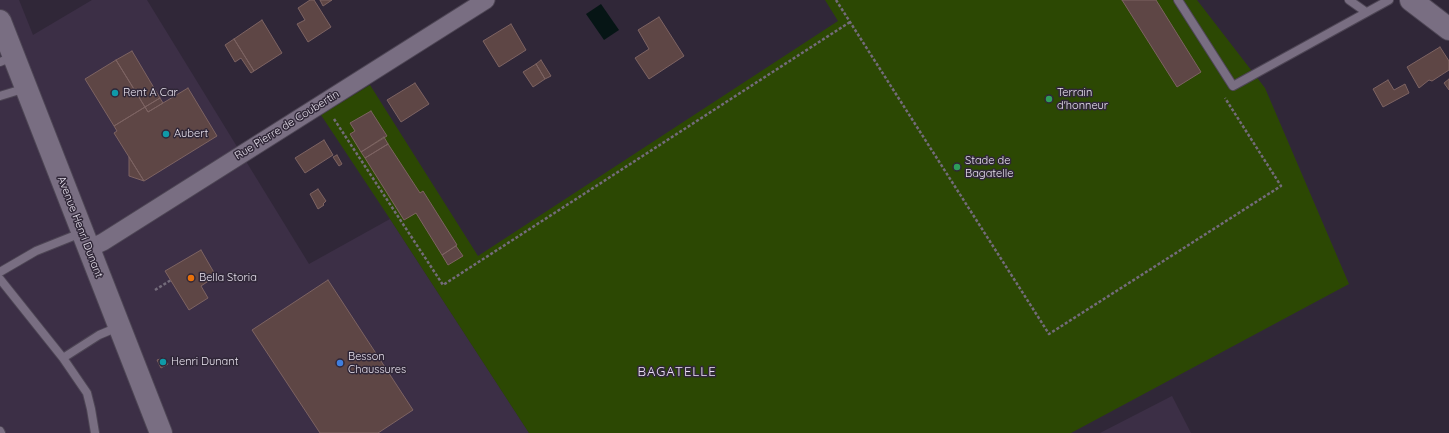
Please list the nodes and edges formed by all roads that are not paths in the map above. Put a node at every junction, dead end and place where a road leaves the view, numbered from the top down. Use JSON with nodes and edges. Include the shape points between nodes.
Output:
{"nodes":[{"id":1,"x":486,"y":0,"type":"edge"},
{"id":2,"x":1178,"y":0,"type":"edge"},
{"id":3,"x":1349,"y":0,"type":"edge"},
{"id":4,"x":1389,"y":0,"type":"edge"},
{"id":5,"x":1411,"y":0,"type":"edge"},
{"id":6,"x":1366,"y":12,"type":"junction"},
{"id":7,"x":0,"y":21,"type":"edge"},
{"id":8,"x":1449,"y":29,"type":"edge"},
{"id":9,"x":7,"y":59,"type":"edge"},
{"id":10,"x":26,"y":88,"type":"junction"},
{"id":11,"x":0,"y":96,"type":"edge"},
{"id":12,"x":85,"y":241,"type":"junction"},
{"id":13,"x":0,"y":272,"type":"edge"},
{"id":14,"x":0,"y":279,"type":"edge"},
{"id":15,"x":119,"y":326,"type":"junction"},
{"id":16,"x":63,"y":358,"type":"junction"},
{"id":17,"x":96,"y":433,"type":"edge"},
{"id":18,"x":161,"y":433,"type":"edge"}],
"edges":[{"from":1,"to":12,"type":"street","name":"Rue Pierre de Coubertin","via":[[103,242]]},
{"from":2,"to":6,"type":"lane","via":[[1233,86]]},
{"from":3,"to":6,"type":"lane"},
{"from":4,"to":6,"type":"lane"},
{"from":5,"to":8,"type":"main road"},
{"from":7,"to":9,"type":"main road","name":"Avenue Henri Dunant"},
{"from":9,"to":10,"type":"main road","name":"Avenue Henri Dunant"},
{"from":10,"to":11,"type":"lane"},
{"from":10,"to":12,"type":"main road","name":"Avenue Henri Dunant"},
{"from":12,"to":13,"type":"lane","via":[[36,251]]},
{"from":12,"to":15,"type":"main road","name":"Avenue Henri Dunant"},
{"from":14,"to":16,"type":"lane"},
{"from":15,"to":16,"type":"lane","via":[[99,335]]},
{"from":15,"to":18,"type":"main road","name":"Avenue Henri Dunant"},
{"from":16,"to":17,"type":"lane","via":[[87,393]]}]}
